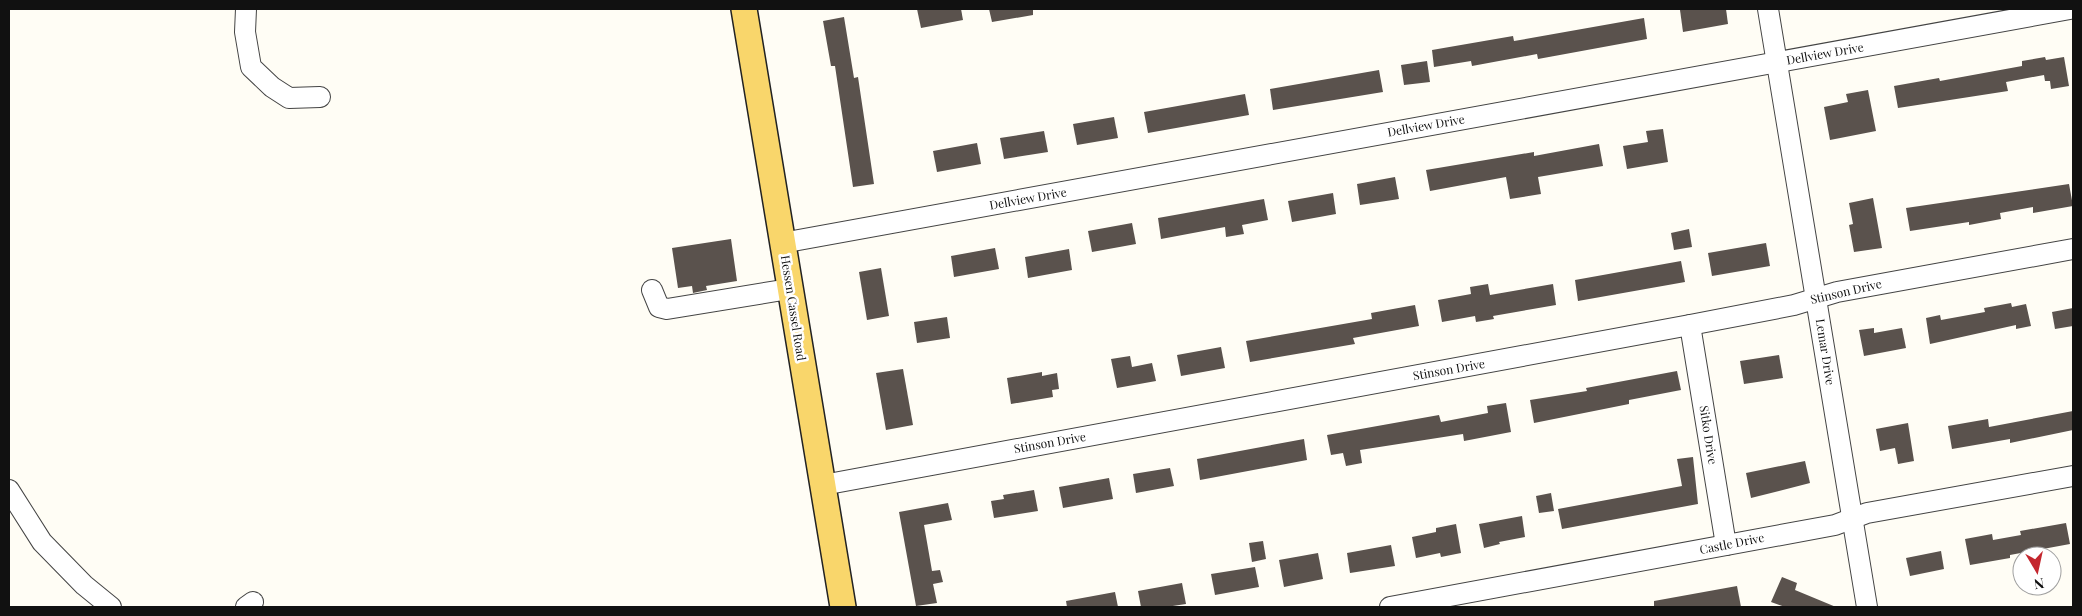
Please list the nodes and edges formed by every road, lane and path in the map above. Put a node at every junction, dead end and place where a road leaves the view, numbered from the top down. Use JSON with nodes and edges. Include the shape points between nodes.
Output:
{"nodes":[{"id":1,"x":246,"y":9,"type":"edge"},
{"id":2,"x":744,"y":9,"type":"edge"},
{"id":3,"x":1768,"y":9,"type":"edge"},
{"id":4,"x":2070,"y":9,"type":"edge"},
{"id":5,"x":1777,"y":63,"type":"junction"},
{"id":6,"x":320,"y":97,"type":"dead end"},
{"id":7,"x":782,"y":243,"type":"junction"},
{"id":8,"x":2073,"y":249,"type":"edge"},
{"id":9,"x":790,"y":289,"type":"junction"},
{"id":10,"x":652,"y":290,"type":"dead end"},
{"id":11,"x":1816,"y":298,"type":"junction"},
{"id":12,"x":1690,"y":325,"type":"junction"},
{"id":13,"x":2073,"y":476,"type":"edge"},
{"id":14,"x":823,"y":485,"type":"junction"},
{"id":15,"x":9,"y":490,"type":"edge"},
{"id":16,"x":1852,"y":519,"type":"junction"},
{"id":17,"x":1726,"y":545,"type":"junction"},
{"id":18,"x":111,"y":607,"type":"edge"},
{"id":19,"x":843,"y":607,"type":"edge"},
{"id":20,"x":1390,"y":607,"type":"edge"},
{"id":21,"x":1867,"y":607,"type":"edge"}],
"edges":[{"from":1,"to":6,"type":"street","via":[[245,32],[250,67],[289,98]]},
{"from":2,"to":7,"type":"main road","name":"Hessen Cassel Road"},
{"from":3,"to":5,"type":"street","name":"Lemar Drive"},
{"from":4,"to":5,"type":"street","name":"Dellview Drive"},
{"from":5,"to":7,"type":"street","name":"Dellview Drive"},
{"from":5,"to":11,"type":"street","name":"Lemar Drive"},
{"from":7,"to":9,"type":"main road","name":"Hessen Cassel Road"},
{"from":8,"to":11,"type":"street","name":"Stinson Drive"},
{"from":9,"to":10,"type":"street","via":[[667,309],[659,307]]},
{"from":9,"to":14,"type":"main road","name":"Hessen Cassel Road"},
{"from":11,"to":12,"type":"street","name":"Stinson Drive"},
{"from":11,"to":16,"type":"street","name":"Lemar Drive"},
{"from":12,"to":14,"type":"street","name":"Stinson Drive"},
{"from":12,"to":17,"type":"street","name":"Sitko Drive"},
{"from":13,"to":16,"type":"street","name":"Castle Drive","via":[[1867,513]]},
{"from":14,"to":19,"type":"main road","name":"Hessen Cassel Road"},
{"from":15,"to":18,"type":"street","via":[[42,542],[84,586]]},
{"from":16,"to":17,"type":"street","name":"Castle Drive"},
{"from":16,"to":21,"type":"street","name":"Lemar Drive"},
{"from":17,"to":20,"type":"street","name":"Castle Drive"}]}
